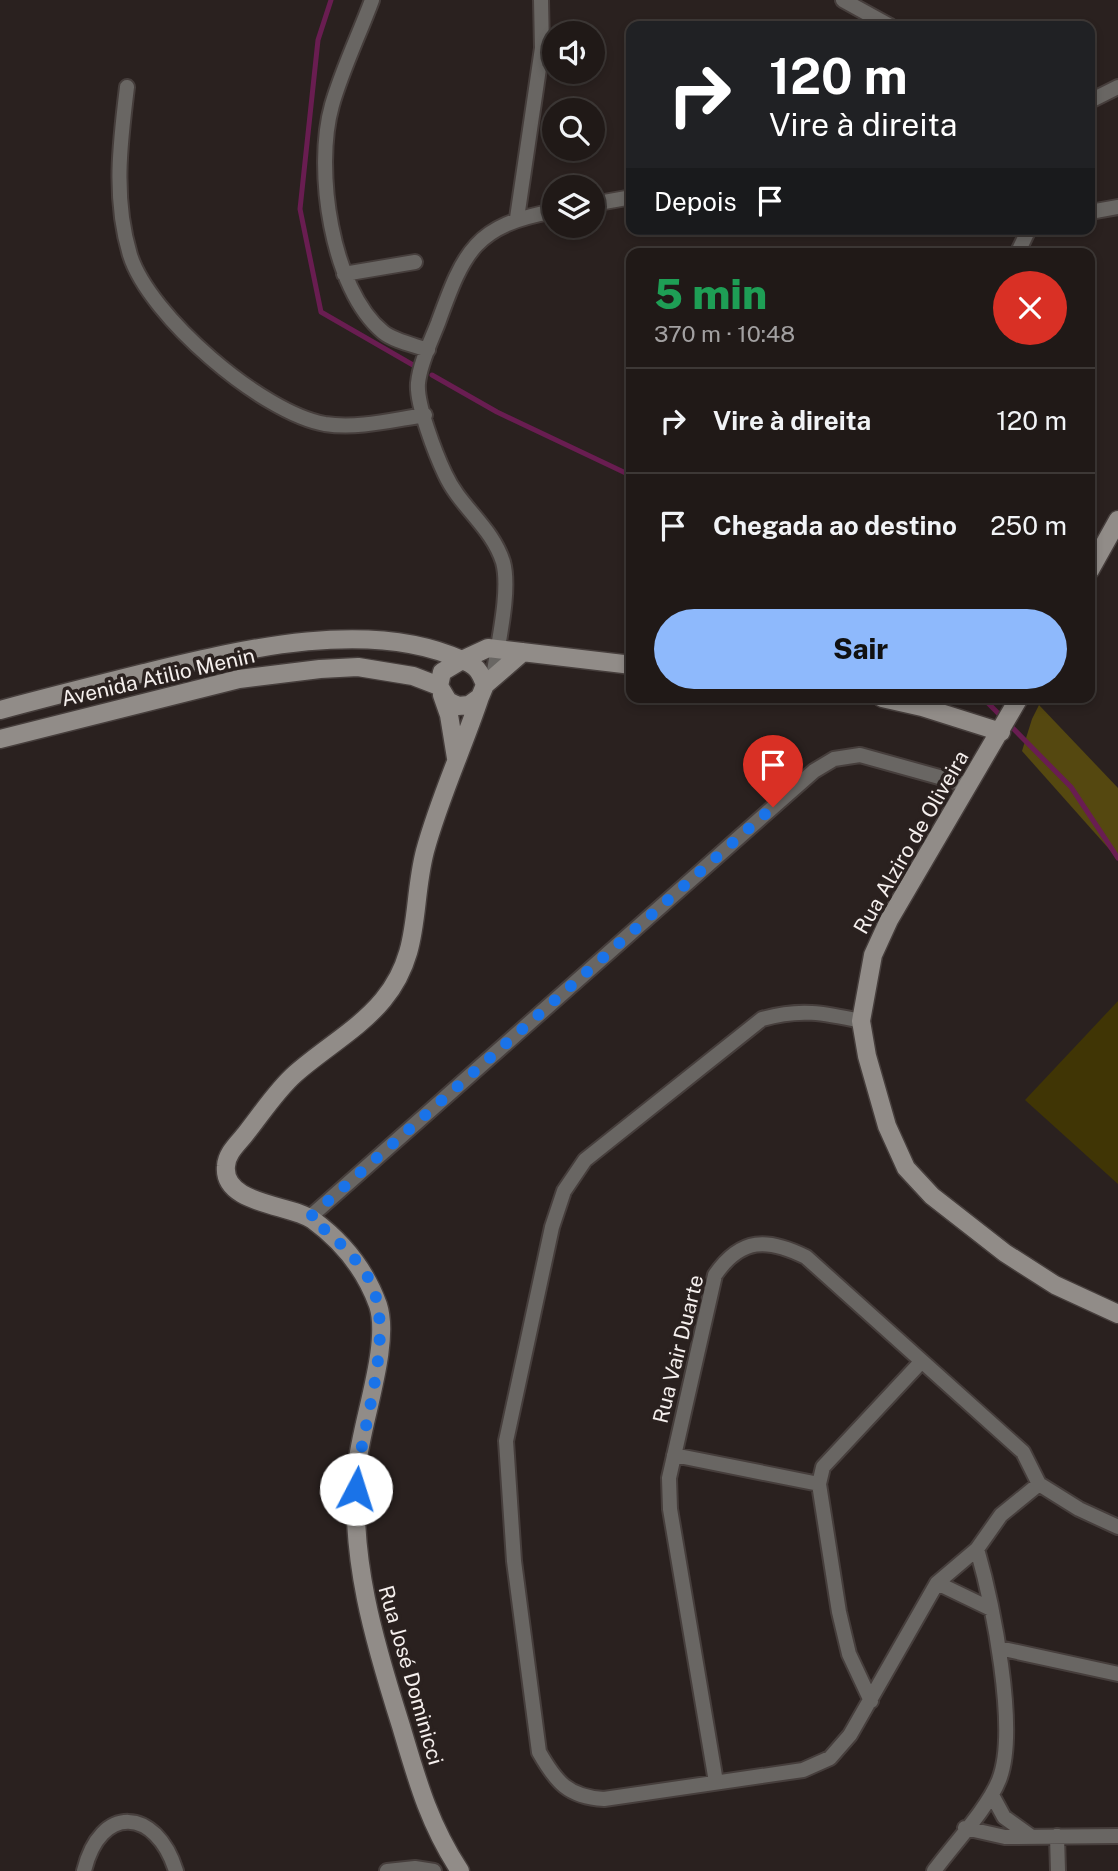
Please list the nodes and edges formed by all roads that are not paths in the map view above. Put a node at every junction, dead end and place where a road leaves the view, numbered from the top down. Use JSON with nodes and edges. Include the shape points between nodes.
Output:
{"nodes":[{"id":1,"x":372,"y":0,"type":"edge"},
{"id":2,"x":541,"y":0,"type":"edge"},
{"id":3,"x":843,"y":0,"type":"edge"},
{"id":4,"x":881,"y":21,"type":"edge"},
{"id":5,"x":127,"y":87,"type":"dead end"},
{"id":6,"x":1118,"y":87,"type":"edge"},
{"id":7,"x":1095,"y":98,"type":"edge"},
{"id":8,"x":626,"y":198,"type":"edge"},
{"id":9,"x":605,"y":202,"type":"edge"},
{"id":10,"x":1118,"y":207,"type":"edge"},
{"id":11,"x":1095,"y":211,"type":"edge"},
{"id":12,"x":542,"y":213,"type":"edge"},
{"id":13,"x":517,"y":218,"type":"junction"},
{"id":14,"x":415,"y":262,"type":"dead end"},
{"id":15,"x":344,"y":274,"type":"junction"},
{"id":16,"x":428,"y":350,"type":"junction"},
{"id":17,"x":425,"y":415,"type":"junction"},
{"id":18,"x":1118,"y":520,"type":"edge"},
{"id":19,"x":1095,"y":561,"type":"edge"},
{"id":20,"x":496,"y":649,"type":"junction"},
{"id":21,"x":523,"y":652,"type":"junction"},
{"id":22,"x":462,"y":660,"type":"junction"},
{"id":23,"x":626,"y":664,"type":"edge"},
{"id":24,"x":486,"y":687,"type":"junction"},
{"id":25,"x":440,"y":691,"type":"junction"},
{"id":26,"x":905,"y":703,"type":"edge"},
{"id":27,"x":0,"y":710,"type":"edge"},
{"id":28,"x":1009,"y":717,"type":"edge"},
{"id":29,"x":0,"y":738,"type":"edge"},
{"id":30,"x":457,"y":764,"type":"junction"},
{"id":31,"x":968,"y":785,"type":"junction"},
{"id":32,"x":862,"y":1021,"type":"junction"},
{"id":33,"x":310,"y":1217,"type":"junction"},
{"id":34,"x":1118,"y":1314,"type":"edge"},
{"id":35,"x":921,"y":1362,"type":"junction"},
{"id":36,"x":674,"y":1455,"type":"junction"},
{"id":37,"x":819,"y":1484,"type":"junction"},
{"id":38,"x":1039,"y":1484,"type":"junction"},
{"id":39,"x":1118,"y":1527,"type":"edge"},
{"id":40,"x":977,"y":1549,"type":"junction"},
{"id":41,"x":937,"y":1583,"type":"junction"},
{"id":42,"x":991,"y":1609,"type":"junction"},
{"id":43,"x":999,"y":1648,"type":"junction"},
{"id":44,"x":1118,"y":1674,"type":"edge"},
{"id":45,"x":872,"y":1700,"type":"junction"},
{"id":46,"x":716,"y":1782,"type":"junction"},
{"id":47,"x":992,"y":1795,"type":"junction"},
{"id":48,"x":965,"y":1828,"type":"junction"},
{"id":49,"x":1029,"y":1835,"type":"junction"},
{"id":50,"x":1057,"y":1836,"type":"junction"},
{"id":51,"x":1118,"y":1836,"type":"edge"},
{"id":52,"x":83,"y":1871,"type":"edge"},
{"id":53,"x":176,"y":1871,"type":"edge"},
{"id":54,"x":387,"y":1871,"type":"edge"},
{"id":55,"x":434,"y":1871,"type":"edge"},
{"id":56,"x":460,"y":1871,"type":"edge"},
{"id":57,"x":934,"y":1871,"type":"edge"},
{"id":58,"x":1058,"y":1871,"type":"edge"}],
"edges":[{"from":1,"to":15,"type":"street","via":[[331,107],[326,160],[329,206]]},
{"from":2,"to":13,"type":"street","via":[[542,48]]},
{"from":3,"to":4,"type":"street"},
{"from":5,"to":17,"type":"street","via":[[118,160],[120,204],[131,256],[152,297],[203,351],[289,414],[325,424],[363,425]]},
{"from":6,"to":7,"type":"street"},
{"from":8,"to":9,"type":"street"},
{"from":10,"to":11,"type":"street"},
{"from":12,"to":13,"type":"street"},
{"from":13,"to":16,"type":"street","via":[[485,237],[464,257]]},
{"from":14,"to":15,"type":"street"},
{"from":15,"to":16,"type":"street","via":[[363,311],[385,334]]},
{"from":16,"to":17,"type":"street","via":[[418,382]]},
{"from":17,"to":20,"type":"street","via":[[446,476],[494,538],[504,565]]},
{"from":18,"to":19,"type":"street"},
{"from":20,"to":21,"type":"street"},
{"from":20,"to":22,"type":"street","via":[[478,651]]},
{"from":20,"to":24,"type":"street"},
{"from":21,"to":23,"type":"street"},
{"from":21,"to":24,"type":"street"},
{"from":22,"to":24,"type":"street","via":[[480,671]]},
{"from":22,"to":25,"type":"street","via":[[442,672]]},
{"from":22,"to":27,"type":"street","name":"Avenida Atilio Menin","via":[[430,647],[363,641],[247,648]]},
{"from":24,"to":25,"type":"street","name":"Avenida Atilio Menin","via":[[470,705],[458,706]]},
{"from":24,"to":30,"type":"street"},
{"from":25,"to":29,"type":"street","name":"Avenida Atilio Menin","via":[[413,676],[358,667],[259,675]]},
{"from":25,"to":30,"type":"street"},
{"from":26,"to":28,"type":"street"},
{"from":28,"to":31,"type":"street","name":"Rua Alziro de Oliveira"},
{"from":30,"to":33,"type":"street","via":[[425,852],[407,964],[383,1000],[292,1076],[231,1151],[225,1168],[241,1194]]},
{"from":31,"to":32,"type":"street","name":"Rua Alziro de Oliveira","via":[[888,920],[873,955]]},
{"from":31,"to":33,"type":"street","via":[[860,755],[834,759],[814,771]]},
{"from":32,"to":34,"type":"street","name":"Rua Alziro de Oliveira","via":[[887,1126],[906,1168],[932,1196],[1005,1253],[1055,1285]]},
{"from":32,"to":46,"type":"street","via":[[791,1011],[762,1019],[585,1160],[564,1191],[552,1227],[506,1441],[514,1561],[539,1752],[553,1778],[572,1792],[604,1799]]},
{"from":33,"to":56,"type":"street","name":"Rua José Dominicci","via":[[345,1247],[367,1275],[380,1310],[379,1351],[357,1463],[354,1514],[360,1575],[377,1651],[415,1774],[437,1835]]},
{"from":35,"to":36,"type":"street","name":"Rua Vair Duarte","via":[[806,1257],[765,1243],[745,1247],[727,1258],[715,1275]]},
{"from":35,"to":37,"type":"street","via":[[823,1467]]},
{"from":35,"to":38,"type":"street","name":"Rua Vair Duarte","via":[[1023,1452]]},
{"from":36,"to":37,"type":"street"},
{"from":36,"to":46,"type":"street","name":"Rua Vair Duarte","via":[[670,1508]]},
{"from":37,"to":45,"type":"street","via":[[846,1643]]},
{"from":38,"to":39,"type":"street"},
{"from":38,"to":40,"type":"street","via":[[1001,1515]]},
{"from":40,"to":41,"type":"street"},
{"from":40,"to":42,"type":"street"},
{"from":41,"to":42,"type":"street"},
{"from":41,"to":45,"type":"street"},
{"from":42,"to":43,"type":"street"},
{"from":43,"to":44,"type":"street"},
{"from":43,"to":47,"type":"street","via":[[1005,1750]]},
{"from":45,"to":46,"type":"street","via":[[830,1758],[803,1770]]},
{"from":47,"to":48,"type":"street"},
{"from":47,"to":49,"type":"street","via":[[1004,1817]]},
{"from":48,"to":49,"type":"street","via":[[1005,1837]]},
{"from":48,"to":57,"type":"street"},
{"from":49,"to":50,"type":"street"},
{"from":50,"to":51,"type":"street"},
{"from":50,"to":58,"type":"street"},
{"from":52,"to":53,"type":"street","via":[[97,1838],[125,1822],[144,1824],[162,1838]]},
{"from":54,"to":55,"type":"street"}]}
